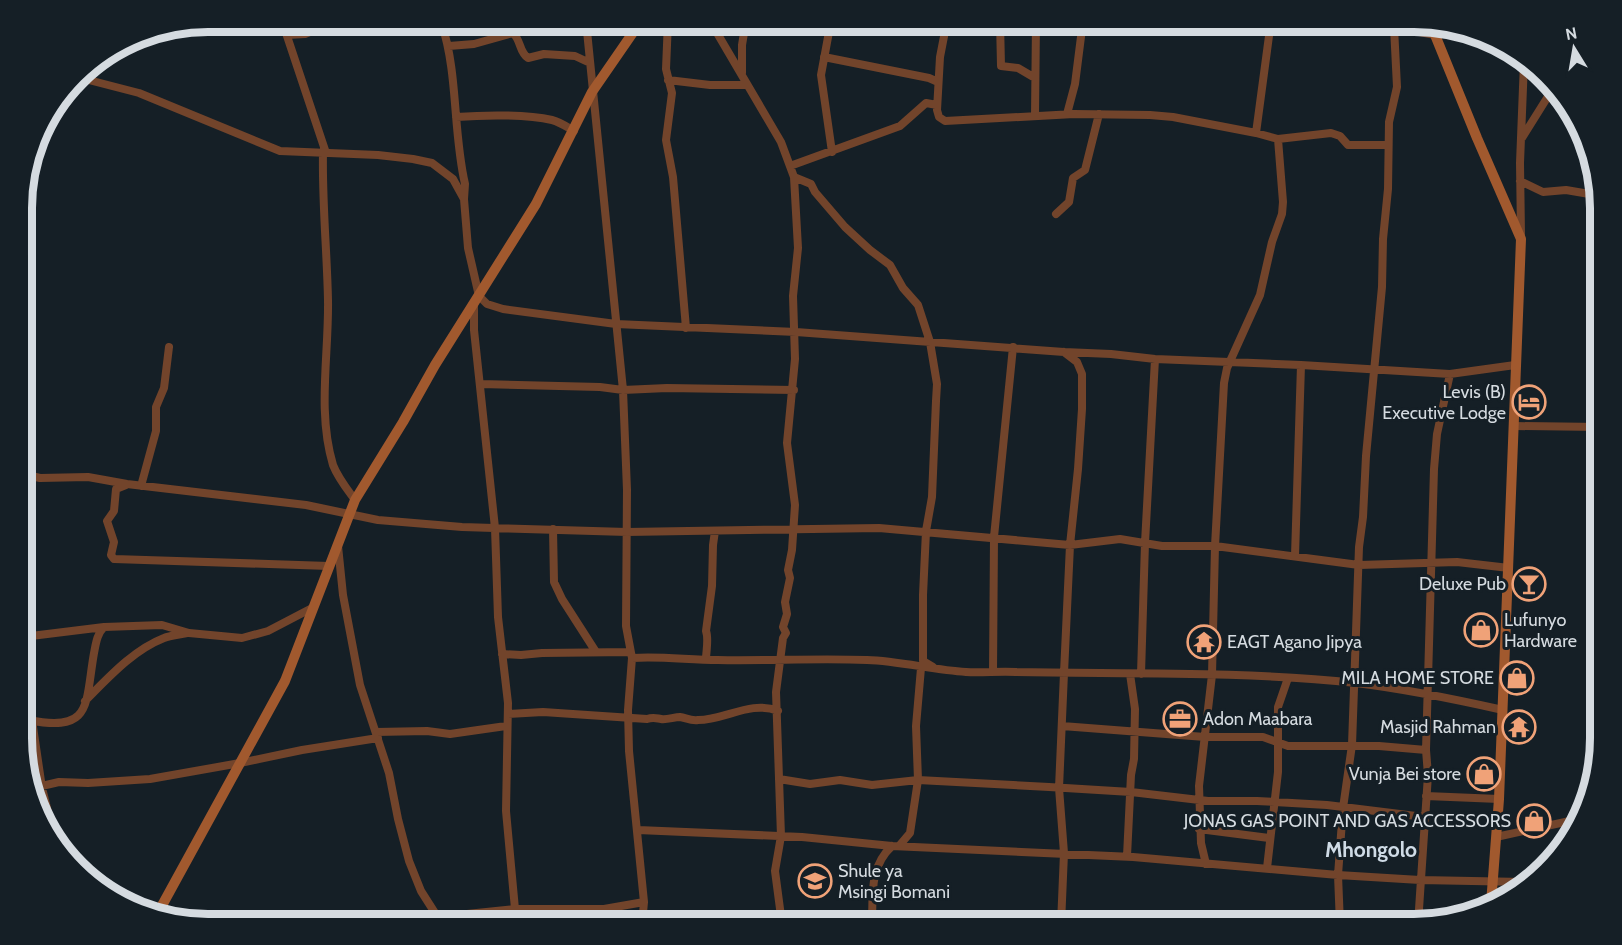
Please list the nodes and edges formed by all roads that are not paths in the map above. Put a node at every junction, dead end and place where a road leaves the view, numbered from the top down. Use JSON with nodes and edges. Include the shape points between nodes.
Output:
{"nodes":[{"id":1,"x":310,"y":32,"type":"edge"},
{"id":2,"x":444,"y":32,"type":"edge"},
{"id":3,"x":587,"y":32,"type":"edge"},
{"id":4,"x":633,"y":32,"type":"edge"},
{"id":5,"x":668,"y":32,"type":"edge"},
{"id":6,"x":716,"y":32,"type":"edge"},
{"id":7,"x":744,"y":32,"type":"edge"},
{"id":8,"x":829,"y":32,"type":"edge"},
{"id":9,"x":944,"y":32,"type":"edge"},
{"id":10,"x":1000,"y":32,"type":"edge"},
{"id":11,"x":1036,"y":32,"type":"edge"},
{"id":12,"x":1082,"y":32,"type":"edge"},
{"id":13,"x":1270,"y":32,"type":"edge"},
{"id":14,"x":1394,"y":32,"type":"edge"},
{"id":15,"x":1434,"y":33,"type":"edge"},
{"id":16,"x":287,"y":34,"type":"joint"},
{"id":17,"x":449,"y":46,"type":"junction"},
{"id":18,"x":824,"y":57,"type":"junction"},
{"id":19,"x":590,"y":63,"type":"junction"},
{"id":20,"x":1524,"y":70,"type":"edge"},
{"id":21,"x":742,"y":76,"type":"junction"},
{"id":22,"x":1035,"y":78,"type":"junction"},
{"id":23,"x":87,"y":80,"type":"edge"},
{"id":24,"x":668,"y":80,"type":"junction"},
{"id":25,"x":938,"y":82,"type":"junction"},
{"id":26,"x":747,"y":85,"type":"junction"},
{"id":27,"x":592,"y":92,"type":"junction"},
{"id":28,"x":1550,"y":96,"type":"edge"},
{"id":29,"x":937,"y":105,"type":"junction"},
{"id":30,"x":1067,"y":114,"type":"junction"},
{"id":31,"x":1100,"y":114,"type":"junction"},
{"id":32,"x":1035,"y":116,"type":"junction"},
{"id":33,"x":456,"y":117,"type":"junction"},
{"id":34,"x":573,"y":131,"type":"junction"},
{"id":35,"x":1256,"y":133,"type":"junction"},
{"id":36,"x":1278,"y":139,"type":"junction"},
{"id":37,"x":1521,"y":140,"type":"junction"},
{"id":38,"x":1388,"y":145,"type":"junction"},
{"id":39,"x":831,"y":152,"type":"junction"},
{"id":40,"x":324,"y":153,"type":"junction"},
{"id":41,"x":790,"y":166,"type":"junction"},
{"id":42,"x":794,"y":177,"type":"junction"},
{"id":43,"x":1521,"y":182,"type":"junction"},
{"id":44,"x":1590,"y":194,"type":"edge"},
{"id":45,"x":464,"y":199,"type":"junction"},
{"id":46,"x":1056,"y":214,"type":"dead end"},
{"id":47,"x":1521,"y":239,"type":"junction"},
{"id":48,"x":477,"y":299,"type":"junction"},
{"id":49,"x":616,"y":324,"type":"junction"},
{"id":50,"x":686,"y":328,"type":"junction"},
{"id":51,"x":796,"y":332,"type":"junction"},
{"id":52,"x":930,"y":342,"type":"junction"},
{"id":53,"x":169,"y":347,"type":"dead end"},
{"id":54,"x":1013,"y":347,"type":"junction"},
{"id":55,"x":1064,"y":352,"type":"junction"},
{"id":56,"x":1155,"y":359,"type":"junction"},
{"id":57,"x":1230,"y":362,"type":"junction"},
{"id":58,"x":1301,"y":365,"type":"junction"},
{"id":59,"x":1515,"y":365,"type":"junction"},
{"id":60,"x":1375,"y":369,"type":"junction"},
{"id":61,"x":1450,"y":374,"type":"junction"},
{"id":62,"x":481,"y":384,"type":"junction"},
{"id":63,"x":623,"y":390,"type":"junction"},
{"id":64,"x":794,"y":390,"type":"junction"},
{"id":65,"x":1515,"y":426,"type":"junction"},
{"id":66,"x":1590,"y":428,"type":"edge"},
{"id":67,"x":32,"y":476,"type":"edge"},
{"id":68,"x":127,"y":484,"type":"junction"},
{"id":69,"x":141,"y":486,"type":"junction"},
{"id":70,"x":355,"y":500,"type":"junction"},
{"id":71,"x":350,"y":514,"type":"junction"},
{"id":72,"x":495,"y":528,"type":"junction"},
{"id":73,"x":553,"y":529,"type":"junction"},
{"id":74,"x":793,"y":530,"type":"junction"},
{"id":75,"x":715,"y":531,"type":"junction"},
{"id":76,"x":926,"y":531,"type":"junction"},
{"id":77,"x":627,"y":532,"type":"junction"},
{"id":78,"x":994,"y":537,"type":"junction"},
{"id":79,"x":1145,"y":543,"type":"junction"},
{"id":80,"x":338,"y":544,"type":"junction"},
{"id":81,"x":1070,"y":545,"type":"junction"},
{"id":82,"x":1215,"y":546,"type":"junction"},
{"id":83,"x":1294,"y":556,"type":"junction"},
{"id":84,"x":1431,"y":563,"type":"junction"},
{"id":85,"x":1359,"y":565,"type":"junction"},
{"id":86,"x":329,"y":567,"type":"junction"},
{"id":87,"x":1509,"y":568,"type":"junction"},
{"id":88,"x":314,"y":607,"type":"junction"},
{"id":89,"x":104,"y":627,"type":"junction"},
{"id":90,"x":189,"y":633,"type":"junction"},
{"id":91,"x":32,"y":636,"type":"edge"},
{"id":92,"x":596,"y":652,"type":"junction"},
{"id":93,"x":502,"y":654,"type":"junction"},
{"id":94,"x":631,"y":655,"type":"junction"},
{"id":95,"x":780,"y":659,"type":"junction"},
{"id":96,"x":706,"y":660,"type":"junction"},
{"id":97,"x":921,"y":668,"type":"junction"},
{"id":98,"x":938,"y":669,"type":"junction"},
{"id":99,"x":993,"y":672,"type":"junction"},
{"id":100,"x":1064,"y":673,"type":"junction"},
{"id":101,"x":1130,"y":674,"type":"junction"},
{"id":102,"x":1141,"y":674,"type":"junction"},
{"id":103,"x":1212,"y":675,"type":"junction"},
{"id":104,"x":1288,"y":678,"type":"junction"},
{"id":105,"x":1355,"y":683,"type":"junction"},
{"id":106,"x":1429,"y":693,"type":"junction"},
{"id":107,"x":85,"y":701,"type":"junction"},
{"id":108,"x":1503,"y":710,"type":"junction"},
{"id":109,"x":778,"y":711,"type":"junction"},
{"id":110,"x":508,"y":714,"type":"junction"},
{"id":111,"x":628,"y":716,"type":"junction"},
{"id":112,"x":32,"y":720,"type":"joint"},
{"id":113,"x":506,"y":726,"type":"junction"},
{"id":114,"x":1062,"y":726,"type":"junction"},
{"id":115,"x":1134,"y":730,"type":"junction"},
{"id":116,"x":377,"y":735,"type":"junction"},
{"id":117,"x":1205,"y":737,"type":"junction"},
{"id":118,"x":1280,"y":743,"type":"junction"},
{"id":119,"x":1352,"y":746,"type":"junction"},
{"id":120,"x":1426,"y":750,"type":"junction"},
{"id":121,"x":240,"y":763,"type":"junction"},
{"id":122,"x":36,"y":773,"type":"edge"},
{"id":123,"x":779,"y":779,"type":"junction"},
{"id":124,"x":918,"y":780,"type":"junction"},
{"id":125,"x":39,"y":787,"type":"edge"},
{"id":126,"x":1059,"y":788,"type":"junction"},
{"id":127,"x":1131,"y":792,"type":"junction"},
{"id":128,"x":1426,"y":796,"type":"junction"},
{"id":129,"x":1499,"y":799,"type":"junction"},
{"id":130,"x":1200,"y":800,"type":"junction"},
{"id":131,"x":1274,"y":803,"type":"junction"},
{"id":132,"x":1344,"y":808,"type":"junction"},
{"id":133,"x":1424,"y":817,"type":"junction"},
{"id":134,"x":1569,"y":821,"type":"edge"},
{"id":135,"x":1199,"y":829,"type":"junction"},
{"id":136,"x":639,"y":830,"type":"junction"},
{"id":137,"x":781,"y":836,"type":"junction"},
{"id":138,"x":1496,"y":837,"type":"junction"},
{"id":139,"x":1269,"y":838,"type":"junction"},
{"id":140,"x":895,"y":846,"type":"junction"},
{"id":141,"x":1064,"y":853,"type":"junction"},
{"id":142,"x":1127,"y":856,"type":"junction"},
{"id":143,"x":1206,"y":864,"type":"junction"},
{"id":144,"x":1267,"y":868,"type":"junction"},
{"id":145,"x":1338,"y":875,"type":"junction"},
{"id":146,"x":1420,"y":880,"type":"junction"},
{"id":147,"x":1492,"y":880,"type":"junction"},
{"id":148,"x":1515,"y":881,"type":"edge"},
{"id":149,"x":1491,"y":895,"type":"edge"},
{"id":150,"x":167,"y":897,"type":"junction"},
{"id":151,"x":645,"y":902,"type":"junction"},
{"id":152,"x":161,"y":907,"type":"edge"},
{"id":153,"x":166,"y":908,"type":"edge"},
{"id":154,"x":515,"y":909,"type":"junction"},
{"id":155,"x":873,"y":913,"type":"edge"},
{"id":156,"x":1061,"y":913,"type":"edge"},
{"id":157,"x":1340,"y":913,"type":"edge"},
{"id":158,"x":1418,"y":913,"type":"edge"},
{"id":159,"x":436,"y":914,"type":"edge"},
{"id":160,"x":482,"y":914,"type":"edge"},
{"id":161,"x":643,"y":914,"type":"edge"},
{"id":162,"x":781,"y":914,"type":"edge"}],
"edges":[{"from":1,"to":16,"type":"street"},
{"from":2,"to":17,"type":"street"},
{"from":3,"to":19,"type":"street"},
{"from":4,"to":27,"type":"street"},
{"from":5,"to":24,"type":"street"},
{"from":6,"to":21,"type":"street"},
{"from":7,"to":21,"type":"street"},
{"from":8,"to":18,"type":"street"},
{"from":9,"to":25,"type":"street"},
{"from":10,"to":22,"type":"street","via":[[1001,66],[1018,68]]},
{"from":11,"to":22,"type":"street"},
{"from":12,"to":30,"type":"street"},
{"from":13,"to":35,"type":"street"},
{"from":14,"to":38,"type":"street","via":[[1397,87],[1390,110]]},
{"from":15,"to":47,"type":"street"},
{"from":16,"to":40,"type":"street"},
{"from":17,"to":19,"type":"street","via":[[474,44],[513,33],[528,58],[543,54],[575,56]]},
{"from":17,"to":33,"type":"street"},
{"from":18,"to":25,"type":"street"},
{"from":18,"to":39,"type":"street","via":[[821,75]]},
{"from":19,"to":27,"type":"street"},
{"from":20,"to":37,"type":"street"},
{"from":21,"to":26,"type":"street"},
{"from":22,"to":32,"type":"street"},
{"from":23,"to":40,"type":"street","via":[[139,93],[280,151]]},
{"from":24,"to":26,"type":"street"},
{"from":24,"to":50,"type":"street","via":[[672,93],[666,140],[673,177]]},
{"from":25,"to":29,"type":"street"},
{"from":26,"to":41,"type":"street","via":[[781,142]]},
{"from":27,"to":34,"type":"street"},
{"from":27,"to":49,"type":"street"},
{"from":28,"to":37,"type":"street"},
{"from":29,"to":32,"type":"street","via":[[939,117],[945,121]]},
{"from":29,"to":39,"type":"street","via":[[926,103],[900,126]]},
{"from":30,"to":31,"type":"street"},
{"from":30,"to":32,"type":"street"},
{"from":31,"to":35,"type":"street","via":[[1173,117]]},
{"from":31,"to":46,"type":"street","via":[[1085,170],[1073,178],[1069,202]]},
{"from":33,"to":34,"type":"street","via":[[487,115],[546,120]]},
{"from":33,"to":45,"type":"street"},
{"from":34,"to":48,"type":"street","via":[[536,204]]},
{"from":35,"to":36,"type":"street"},
{"from":36,"to":38,"type":"street","via":[[1323,132],[1337,134],[1348,145]]},
{"from":36,"to":57,"type":"street","via":[[1282,214],[1260,296]]},
{"from":37,"to":43,"type":"street"},
{"from":38,"to":60,"type":"street"},
{"from":39,"to":41,"type":"street"},
{"from":40,"to":45,"type":"street","via":[[378,154],[432,163],[453,178]]},
{"from":40,"to":70,"type":"street","via":[[328,303],[325,404],[333,465]]},
{"from":41,"to":42,"type":"street"},
{"from":42,"to":51,"type":"street","via":[[798,249],[793,296]]},
{"from":42,"to":52,"type":"street","via":[[811,184],[845,227],[890,265],[918,304]]},
{"from":43,"to":44,"type":"street","via":[[1543,192],[1566,190]]},
{"from":43,"to":47,"type":"street"},
{"from":45,"to":48,"type":"street"},
{"from":47,"to":59,"type":"street"},
{"from":48,"to":49,"type":"street","via":[[503,309]]},
{"from":48,"to":62,"type":"street","via":[[474,330]]},
{"from":48,"to":70,"type":"street"},
{"from":49,"to":50,"type":"street"},
{"from":49,"to":63,"type":"street"},
{"from":50,"to":51,"type":"street"},
{"from":51,"to":52,"type":"street"},
{"from":51,"to":64,"type":"street"},
{"from":52,"to":54,"type":"street"},
{"from":52,"to":76,"type":"street","via":[[937,384],[932,497]]},
{"from":53,"to":69,"type":"street","via":[[164,388],[156,407],[156,431]]},
{"from":54,"to":55,"type":"street"},
{"from":54,"to":78,"type":"street"},
{"from":55,"to":56,"type":"street"},
{"from":55,"to":81,"type":"street","via":[[1077,362],[1082,374]]},
{"from":56,"to":57,"type":"street"},
{"from":56,"to":79,"type":"street"},
{"from":57,"to":58,"type":"street"},
{"from":57,"to":82,"type":"street","via":[[1224,383]]},
{"from":58,"to":60,"type":"street"},
{"from":58,"to":83,"type":"street"},
{"from":59,"to":61,"type":"street"},
{"from":59,"to":65,"type":"street"},
{"from":60,"to":61,"type":"street"},
{"from":60,"to":85,"type":"street"},
{"from":61,"to":84,"type":"street","via":[[1437,434]]},
{"from":62,"to":63,"type":"street"},
{"from":62,"to":72,"type":"street"},
{"from":63,"to":64,"type":"street"},
{"from":63,"to":77,"type":"street"},
{"from":64,"to":74,"type":"street","via":[[787,443],[795,505]]},
{"from":65,"to":66,"type":"street"},
{"from":65,"to":87,"type":"street"},
{"from":67,"to":68,"type":"street","via":[[88,477]]},
{"from":68,"to":69,"type":"street"},
{"from":68,"to":86,"type":"street","via":[[116,489],[114,511],[106,521],[114,542],[114,559]]},
{"from":69,"to":71,"type":"street","via":[[306,505]]},
{"from":70,"to":71,"type":"street"},
{"from":71,"to":72,"type":"street","via":[[378,520]]},
{"from":71,"to":80,"type":"street"},
{"from":72,"to":73,"type":"street"},
{"from":72,"to":93,"type":"street"},
{"from":73,"to":77,"type":"street"},
{"from":73,"to":92,"type":"street","via":[[554,582]]},
{"from":74,"to":75,"type":"street"},
{"from":74,"to":76,"type":"street"},
{"from":74,"to":95,"type":"street","via":[[783,627],[786,633]]},
{"from":75,"to":77,"type":"street"},
{"from":75,"to":96,"type":"street"},
{"from":76,"to":78,"type":"street"},
{"from":76,"to":98,"type":"street","via":[[923,662]]},
{"from":77,"to":94,"type":"street","via":[[626,626]]},
{"from":78,"to":81,"type":"street"},
{"from":78,"to":99,"type":"street"},
{"from":79,"to":81,"type":"street","via":[[1120,538]]},
{"from":79,"to":82,"type":"street"},
{"from":79,"to":102,"type":"street"},
{"from":80,"to":86,"type":"street"},
{"from":80,"to":116,"type":"street","via":[[354,663]]},
{"from":81,"to":100,"type":"street"},
{"from":82,"to":83,"type":"street"},
{"from":82,"to":103,"type":"street"},
{"from":83,"to":85,"type":"street"},
{"from":84,"to":85,"type":"street"},
{"from":84,"to":87,"type":"street"},
{"from":84,"to":106,"type":"street"},
{"from":85,"to":105,"type":"street"},
{"from":86,"to":88,"type":"street"},
{"from":87,"to":108,"type":"street"},
{"from":88,"to":90,"type":"street","via":[[268,631],[242,638]]},
{"from":88,"to":121,"type":"street","via":[[285,681]]},
{"from":89,"to":90,"type":"street","via":[[162,625]]},
{"from":89,"to":91,"type":"street"},
{"from":89,"to":107,"type":"street","via":[[96,641]]},
{"from":90,"to":107,"type":"street","via":[[153,643],[110,675]]},
{"from":92,"to":93,"type":"street"},
{"from":92,"to":94,"type":"street"},
{"from":93,"to":110,"type":"street"},
{"from":94,"to":96,"type":"street"},
{"from":94,"to":111,"type":"street"},
{"from":95,"to":96,"type":"street"},
{"from":95,"to":97,"type":"street","via":[[868,660]]},
{"from":95,"to":109,"type":"street","via":[[776,678]]},
{"from":97,"to":98,"type":"street"},
{"from":97,"to":124,"type":"street"},
{"from":98,"to":99,"type":"street"},
{"from":99,"to":100,"type":"street"},
{"from":100,"to":101,"type":"street"},
{"from":100,"to":114,"type":"street"},
{"from":101,"to":102,"type":"street"},
{"from":101,"to":115,"type":"street"},
{"from":102,"to":103,"type":"street"},
{"from":103,"to":104,"type":"street"},
{"from":103,"to":117,"type":"street"},
{"from":104,"to":105,"type":"street"},
{"from":104,"to":118,"type":"street","via":[[1278,707]]},
{"from":105,"to":106,"type":"street"},
{"from":105,"to":119,"type":"street"},
{"from":106,"to":108,"type":"street"},
{"from":106,"to":120,"type":"street"},
{"from":107,"to":112,"type":"street","via":[[79,715],[69,723]]},
{"from":108,"to":129,"type":"street"},
{"from":109,"to":111,"type":"street","via":[[750,709],[700,721]]},
{"from":109,"to":123,"type":"street"},
{"from":110,"to":111,"type":"street"},
{"from":110,"to":113,"type":"street"},
{"from":111,"to":136,"type":"street"},
{"from":112,"to":122,"type":"street"},
{"from":113,"to":116,"type":"street","via":[[450,734],[427,731]]},
{"from":113,"to":154,"type":"street","via":[[506,811]]},
{"from":114,"to":115,"type":"street"},
{"from":114,"to":126,"type":"street"},
{"from":115,"to":117,"type":"street"},
{"from":115,"to":127,"type":"street"},
{"from":116,"to":121,"type":"street"},
{"from":116,"to":159,"type":"street","via":[[410,861],[421,891]]},
{"from":117,"to":118,"type":"street","via":[[1263,737]]},
{"from":117,"to":130,"type":"street"},
{"from":118,"to":119,"type":"street"},
{"from":118,"to":131,"type":"street"},
{"from":119,"to":120,"type":"street"},
{"from":119,"to":132,"type":"street"},
{"from":120,"to":128,"type":"street"},
{"from":121,"to":125,"type":"street","via":[[150,779],[59,782]]},
{"from":121,"to":150,"type":"street"},
{"from":123,"to":124,"type":"street","via":[[872,785]]},
{"from":123,"to":137,"type":"street"},
{"from":124,"to":126,"type":"street"},
{"from":124,"to":140,"type":"street","via":[[910,833]]},
{"from":126,"to":127,"type":"street"},
{"from":126,"to":141,"type":"street"},
{"from":127,"to":130,"type":"street"},
{"from":127,"to":142,"type":"street"},
{"from":128,"to":129,"type":"street"},
{"from":128,"to":133,"type":"street"},
{"from":129,"to":138,"type":"street"},
{"from":130,"to":131,"type":"street"},
{"from":130,"to":135,"type":"street"},
{"from":131,"to":132,"type":"street"},
{"from":131,"to":139,"type":"street"},
{"from":132,"to":133,"type":"street"},
{"from":132,"to":145,"type":"street"},
{"from":133,"to":146,"type":"street"},
{"from":134,"to":138,"type":"street"},
{"from":135,"to":139,"type":"street"},
{"from":135,"to":143,"type":"street"},
{"from":136,"to":137,"type":"street"},
{"from":136,"to":151,"type":"street"},
{"from":137,"to":140,"type":"street"},
{"from":137,"to":162,"type":"street","via":[[775,871]]},
{"from":138,"to":147,"type":"street"},
{"from":139,"to":144,"type":"street"},
{"from":140,"to":141,"type":"street"},
{"from":140,"to":155,"type":"street","via":[[880,858],[875,869]]},
{"from":141,"to":142,"type":"street"},
{"from":141,"to":156,"type":"street"},
{"from":142,"to":143,"type":"street"},
{"from":143,"to":144,"type":"street"},
{"from":144,"to":145,"type":"street"},
{"from":145,"to":146,"type":"street"},
{"from":145,"to":157,"type":"street"},
{"from":146,"to":147,"type":"street"},
{"from":146,"to":158,"type":"street"},
{"from":147,"to":148,"type":"street"},
{"from":147,"to":149,"type":"street"},
{"from":150,"to":152,"type":"street"},
{"from":150,"to":153,"type":"street"},
{"from":151,"to":154,"type":"street","via":[[604,909]]},
{"from":151,"to":161,"type":"street"},
{"from":154,"to":160,"type":"street"}]}
